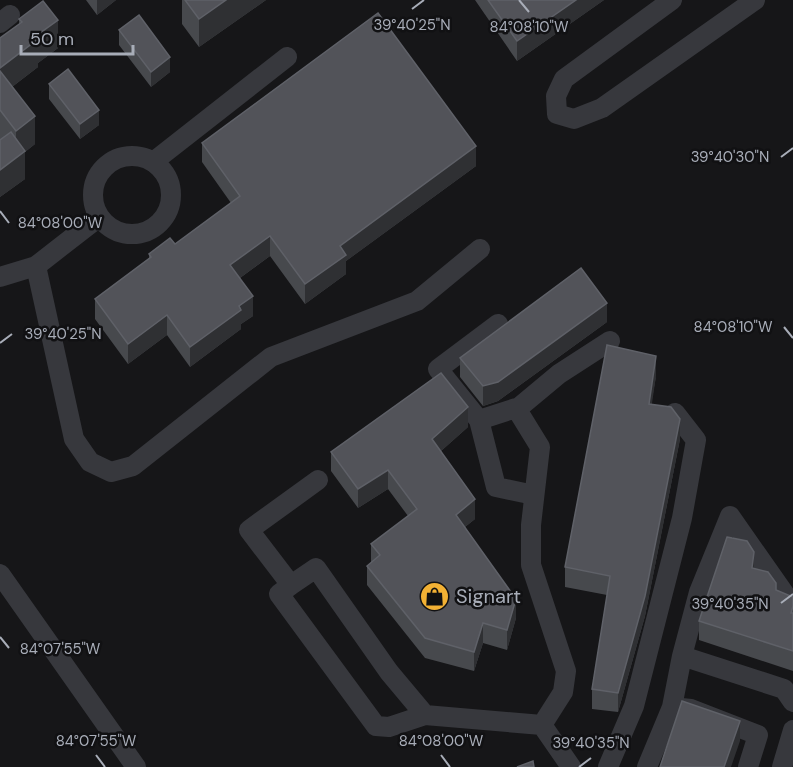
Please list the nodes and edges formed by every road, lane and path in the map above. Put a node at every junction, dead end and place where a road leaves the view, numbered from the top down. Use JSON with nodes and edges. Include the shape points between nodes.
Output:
{"nodes":[{"id":1,"x":672,"y":0,"type":"edge"},
{"id":2,"x":755,"y":0,"type":"edge"},
{"id":3,"x":287,"y":57,"type":"dead end"},
{"id":4,"x":153,"y":162,"type":"junction"},
{"id":5,"x":99,"y":218,"type":"junction"},
{"id":6,"x":480,"y":249,"type":"dead end"},
{"id":7,"x":36,"y":266,"type":"junction"},
{"id":8,"x":0,"y":277,"type":"edge"},
{"id":9,"x":498,"y":324,"type":"dead end"},
{"id":10,"x":610,"y":342,"type":"dead end"},
{"id":11,"x":517,"y":409,"type":"junction"},
{"id":12,"x":675,"y":413,"type":"edge"},
{"id":13,"x":479,"y":420,"type":"junction"},
{"id":14,"x":318,"y":480,"type":"dead end"},
{"id":15,"x":534,"y":495,"type":"junction"},
{"id":16,"x":0,"y":574,"type":"edge"},
{"id":17,"x":285,"y":590,"type":"junction"},
{"id":18,"x":793,"y":606,"type":"edge"},
{"id":19,"x":682,"y":656,"type":"junction"},
{"id":20,"x":793,"y":702,"type":"edge"},
{"id":21,"x":672,"y":707,"type":"junction"},
{"id":22,"x":425,"y":715,"type":"junction"},
{"id":23,"x":542,"y":725,"type":"junction"},
{"id":24,"x":793,"y":730,"type":"edge"},
{"id":25,"x":136,"y":767,"type":"edge"},
{"id":26,"x":571,"y":767,"type":"edge"},
{"id":27,"x":608,"y":767,"type":"edge"},
{"id":28,"x":647,"y":767,"type":"edge"},
{"id":29,"x":748,"y":767,"type":"edge"},
{"id":30,"x":782,"y":767,"type":"edge"}],
"edges":[{"from":1,"to":2,"type":"street","via":[[564,79],[556,96],[557,114],[574,119],[602,108]]},
{"from":3,"to":4,"type":"street"},
{"from":4,"to":5,"type":"street","via":[[127,156],[103,168],[92,192]]},
{"from":4,"to":5,"type":"street","via":[[162,170],[171,193],[169,205],[155,226],[144,232],[126,233]]},
{"from":5,"to":7,"type":"street"},
{"from":6,"to":7,"type":"street","via":[[417,301],[271,357],[133,466],[111,472],[90,462],[74,439]]},
{"from":7,"to":8,"type":"street"},
{"from":9,"to":13,"type":"street","via":[[438,369]]},
{"from":10,"to":11,"type":"street","via":[[559,374]]},
{"from":11,"to":13,"type":"street"},
{"from":11,"to":15,"type":"street","via":[[540,447]]},
{"from":12,"to":27,"type":"street","via":[[696,440],[686,496],[634,706]]},
{"from":13,"to":15,"type":"street","via":[[496,487]]},
{"from":14,"to":17,"type":"street","via":[[249,531]]},
{"from":15,"to":23,"type":"street","via":[[531,565],[566,671],[563,692]]},
{"from":16,"to":25,"type":"street"},
{"from":17,"to":22,"type":"street","via":[[376,726],[389,727]]},
{"from":17,"to":22,"type":"street","via":[[316,568],[389,672]]},
{"from":18,"to":19,"type":"street","via":[[730,516],[699,592]]},
{"from":19,"to":20,"type":"street","via":[[784,689]]},
{"from":19,"to":21,"type":"street"},
{"from":21,"to":28,"type":"street"},
{"from":21,"to":29,"type":"street","via":[[691,709],[758,735]]},
{"from":22,"to":23,"type":"street"},
{"from":23,"to":26,"type":"street"},
{"from":24,"to":30,"type":"street"}]}
